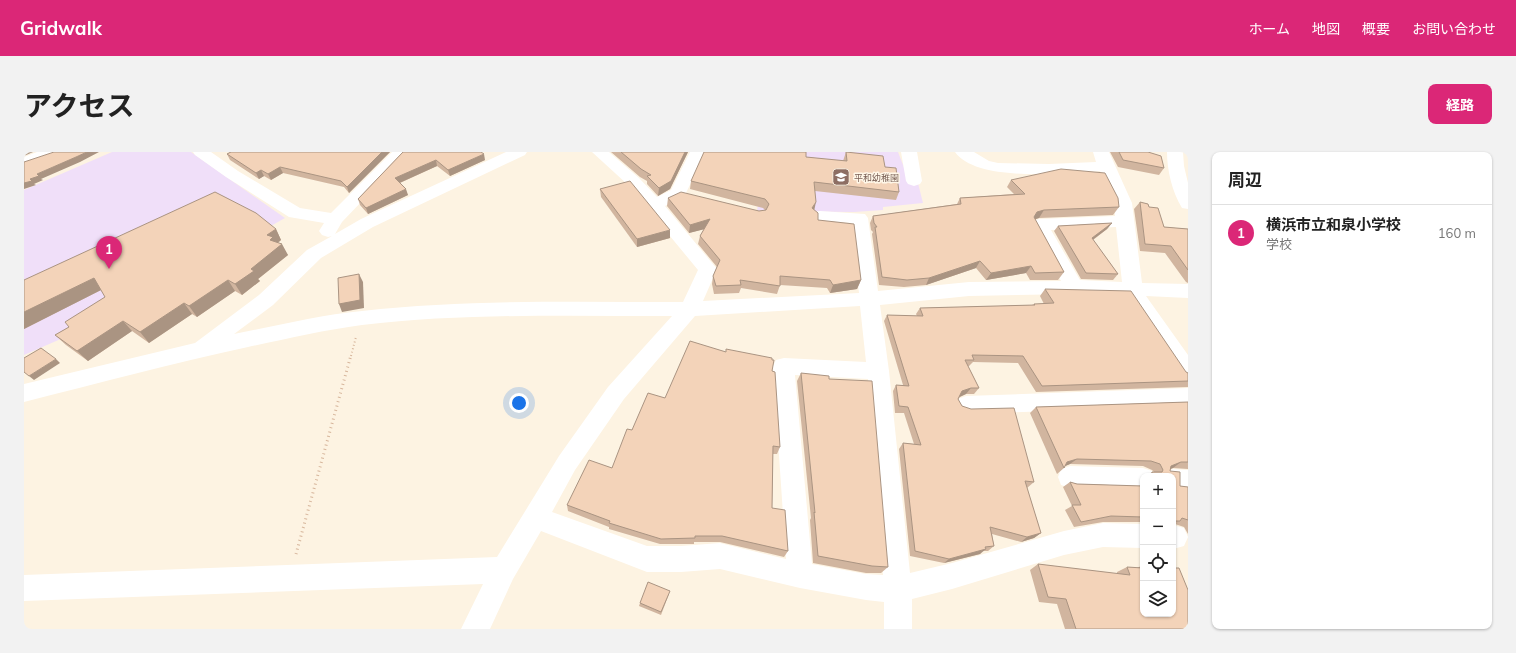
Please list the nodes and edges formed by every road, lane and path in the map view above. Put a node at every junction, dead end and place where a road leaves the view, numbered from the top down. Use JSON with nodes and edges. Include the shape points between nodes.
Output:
{"nodes":[{"id":1,"x":52,"y":152,"type":"edge"},
{"id":2,"x":202,"y":152,"type":"edge"},
{"id":3,"x":401,"y":152,"type":"edge"},
{"id":4,"x":519,"y":152,"type":"edge"},
{"id":5,"x":600,"y":152,"type":"edge"},
{"id":6,"x":698,"y":152,"type":"edge"},
{"id":7,"x":909,"y":152,"type":"edge"},
{"id":8,"x":963,"y":152,"type":"edge"},
{"id":9,"x":1170,"y":157,"type":"edge"},
{"id":10,"x":1103,"y":159,"type":"edge"},
{"id":11,"x":24,"y":162,"type":"edge"},
{"id":12,"x":914,"y":181,"type":"dead end"},
{"id":13,"x":1188,"y":204,"type":"edge"},
{"id":14,"x":655,"y":205,"type":"junction"},
{"id":15,"x":820,"y":216,"type":"edge"},
{"id":16,"x":336,"y":219,"type":"junction"},
{"id":17,"x":1124,"y":221,"type":"junction"},
{"id":18,"x":314,"y":254,"type":"junction"},
{"id":19,"x":1074,"y":287,"type":"junction"},
{"id":20,"x":1133,"y":290,"type":"junction"},
{"id":21,"x":1188,"y":291,"type":"edge"},
{"id":22,"x":868,"y":299,"type":"junction"},
{"id":23,"x":690,"y":309,"type":"junction"},
{"id":24,"x":361,"y":318,"type":"junction"},
{"id":25,"x":198,"y":350,"type":"junction"},
{"id":26,"x":878,"y":371,"type":"junction"},
{"id":27,"x":1188,"y":372,"type":"edge"},
{"id":28,"x":24,"y":392,"type":"edge"},
{"id":29,"x":1188,"y":397,"type":"edge"},
{"id":30,"x":966,"y":405,"type":"dead end"},
{"id":31,"x":1070,"y":478,"type":"dead end"},
{"id":32,"x":1140,"y":479,"type":"edge"},
{"id":33,"x":1176,"y":480,"type":"edge"},
{"id":34,"x":1188,"y":480,"type":"edge"},
{"id":35,"x":534,"y":517,"type":"junction"},
{"id":36,"x":1140,"y":536,"type":"edge"},
{"id":37,"x":504,"y":570,"type":"junction"},
{"id":38,"x":800,"y":575,"type":"junction"},
{"id":39,"x":290,"y":578,"type":"junction"},
{"id":40,"x":24,"y":588,"type":"edge"},
{"id":41,"x":898,"y":589,"type":"junction"},
{"id":42,"x":475,"y":629,"type":"edge"},
{"id":43,"x":898,"y":629,"type":"edge"}],
"edges":[{"from":1,"to":11,"type":"street"},
{"from":2,"to":16,"type":"street","via":[[295,213]]},
{"from":3,"to":16,"type":"street"},
{"from":4,"to":18,"type":"street","via":[[367,223]]},
{"from":5,"to":14,"type":"street","via":[[633,181]]},
{"from":6,"to":14,"type":"street","via":[[685,195]]},
{"from":7,"to":12,"type":"street"},
{"from":8,"to":10,"type":"street","via":[[983,164],[998,168],[1049,169]]},
{"from":9,"to":13,"type":"street"},
{"from":10,"to":17,"type":"street","via":[[1123,203]]},
{"from":14,"to":23,"type":"street","via":[[708,269]]},
{"from":15,"to":22,"type":"street","via":[[859,218]]},
{"from":16,"to":18,"type":"street"},
{"from":17,"to":19,"type":"street","via":[[1039,225]]},
{"from":17,"to":20,"type":"street"},
{"from":18,"to":25,"type":"street","via":[[266,300]]},
{"from":19,"to":20,"type":"street"},
{"from":19,"to":22,"type":"street","via":[[969,289]]},
{"from":20,"to":21,"type":"street"},
{"from":20,"to":27,"type":"street"},
{"from":22,"to":23,"type":"street"},
{"from":22,"to":26,"type":"street"},
{"from":23,"to":24,"type":"street","via":[[516,309]]},
{"from":23,"to":35,"type":"street","via":[[616,393],[567,463]]},
{"from":24,"to":25,"type":"street"},
{"from":24,"to":39,"type":"path"},
{"from":25,"to":28,"type":"street"},
{"from":26,"to":38,"type":"street","via":[[784,366]]},
{"from":26,"to":41,"type":"street"},
{"from":29,"to":30,"type":"street"},
{"from":31,"to":32,"type":"street"},
{"from":33,"to":34,"type":"street"},
{"from":35,"to":37,"type":"street"},
{"from":35,"to":38,"type":"street","via":[[646,559],[720,556]]},
{"from":36,"to":41,"type":"street","via":[[1103,535],[1064,543]]},
{"from":37,"to":39,"type":"street"},
{"from":37,"to":42,"type":"street"},
{"from":38,"to":41,"type":"street","via":[[866,587]]},
{"from":39,"to":40,"type":"street"},
{"from":41,"to":43,"type":"street"}]}
